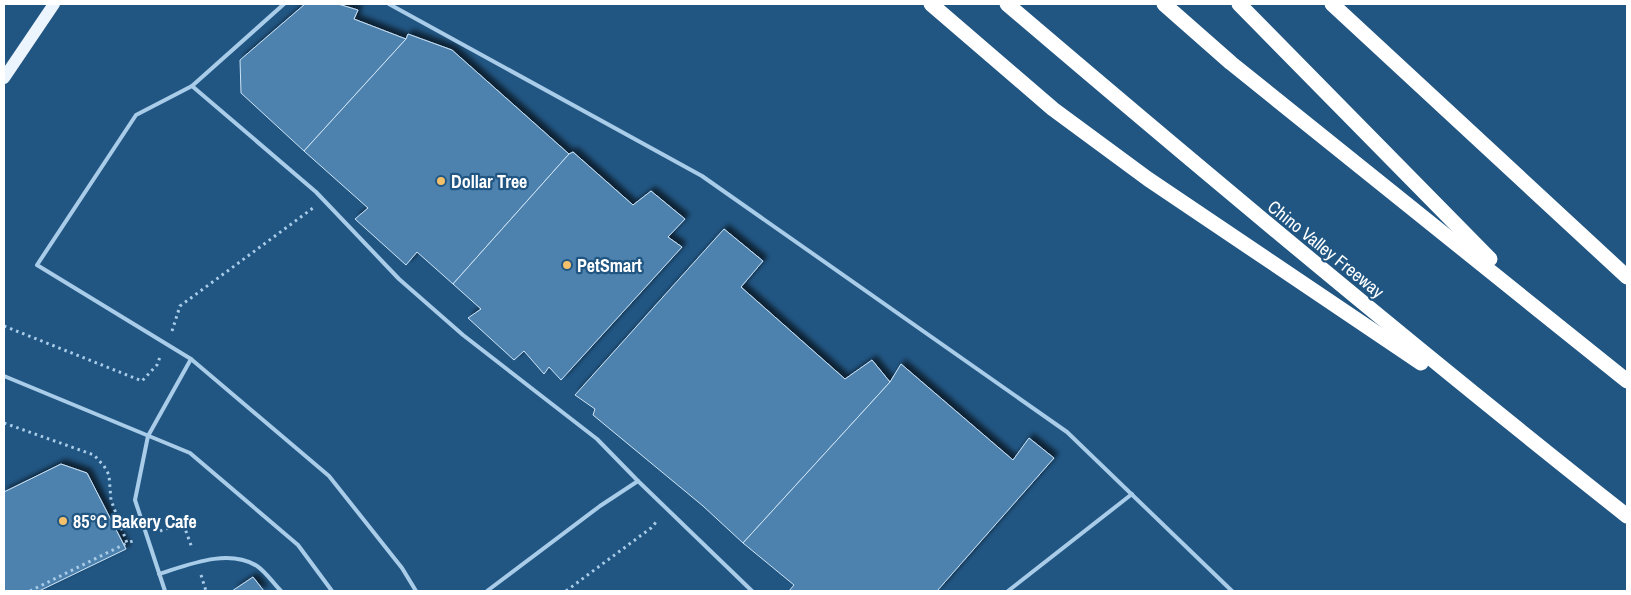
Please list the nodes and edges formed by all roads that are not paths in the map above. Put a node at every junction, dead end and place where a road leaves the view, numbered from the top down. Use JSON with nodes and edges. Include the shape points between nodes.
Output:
{"nodes":[{"id":1,"x":54,"y":4,"type":"edge"},
{"id":2,"x":284,"y":4,"type":"edge"},
{"id":3,"x":389,"y":4,"type":"edge"},
{"id":4,"x":931,"y":4,"type":"edge"},
{"id":5,"x":1008,"y":4,"type":"edge"},
{"id":6,"x":1164,"y":4,"type":"edge"},
{"id":7,"x":1238,"y":4,"type":"edge"},
{"id":8,"x":1332,"y":4,"type":"edge"},
{"id":9,"x":4,"y":78,"type":"edge"},
{"id":10,"x":192,"y":86,"type":"junction"},
{"id":11,"x":1627,"y":277,"type":"edge"},
{"id":12,"x":1538,"y":308,"type":"junction"},
{"id":13,"x":191,"y":359,"type":"junction"},
{"id":14,"x":4,"y":376,"type":"edge"},
{"id":15,"x":1627,"y":381,"type":"edge"},
{"id":16,"x":1494,"y":412,"type":"junction"},
{"id":17,"x":148,"y":436,"type":"junction"},
{"id":18,"x":638,"y":481,"type":"junction"},
{"id":19,"x":1132,"y":494,"type":"junction"},
{"id":20,"x":1627,"y":516,"type":"edge"},
{"id":21,"x":159,"y":574,"type":"junction"},
{"id":22,"x":165,"y":591,"type":"edge"},
{"id":23,"x":281,"y":591,"type":"edge"},
{"id":24,"x":332,"y":591,"type":"edge"},
{"id":25,"x":416,"y":591,"type":"edge"},
{"id":26,"x":487,"y":591,"type":"edge"},
{"id":27,"x":752,"y":591,"type":"edge"},
{"id":28,"x":1008,"y":591,"type":"edge"},
{"id":29,"x":1232,"y":591,"type":"edge"}],
"edges":[{"from":1,"to":9,"type":"main road"},
{"from":2,"to":10,"type":"lane"},
{"from":3,"to":19,"type":"lane","via":[[702,176],[1067,432]]},
{"from":4,"to":16,"type":"highway","via":[[1053,109],[1148,179]]},
{"from":5,"to":16,"type":"highway","name":"Chino Valley Freeway"},
{"from":6,"to":12,"type":"highway","via":[[1239,69]]},
{"from":7,"to":12,"type":"highway"},
{"from":8,"to":11,"type":"highway"},
{"from":10,"to":13,"type":"lane","via":[[136,115],[37,265]]},
{"from":10,"to":18,"type":"lane","via":[[324,200],[399,279],[463,335],[597,439]]},
{"from":12,"to":15,"type":"highway"},
{"from":13,"to":17,"type":"lane"},
{"from":13,"to":25,"type":"lane","via":[[329,476],[402,568]]},
{"from":14,"to":17,"type":"lane"},
{"from":16,"to":20,"type":"highway","name":"Chino Valley Freeway"},
{"from":17,"to":21,"type":"lane","via":[[135,500]]},
{"from":17,"to":24,"type":"lane","via":[[190,454],[298,545]]},
{"from":18,"to":26,"type":"lane"},
{"from":18,"to":27,"type":"lane"},
{"from":19,"to":28,"type":"lane"},
{"from":19,"to":29,"type":"lane"},
{"from":21,"to":22,"type":"lane"},
{"from":21,"to":23,"type":"lane","via":[[203,560],[233,558],[257,566]]}]}
